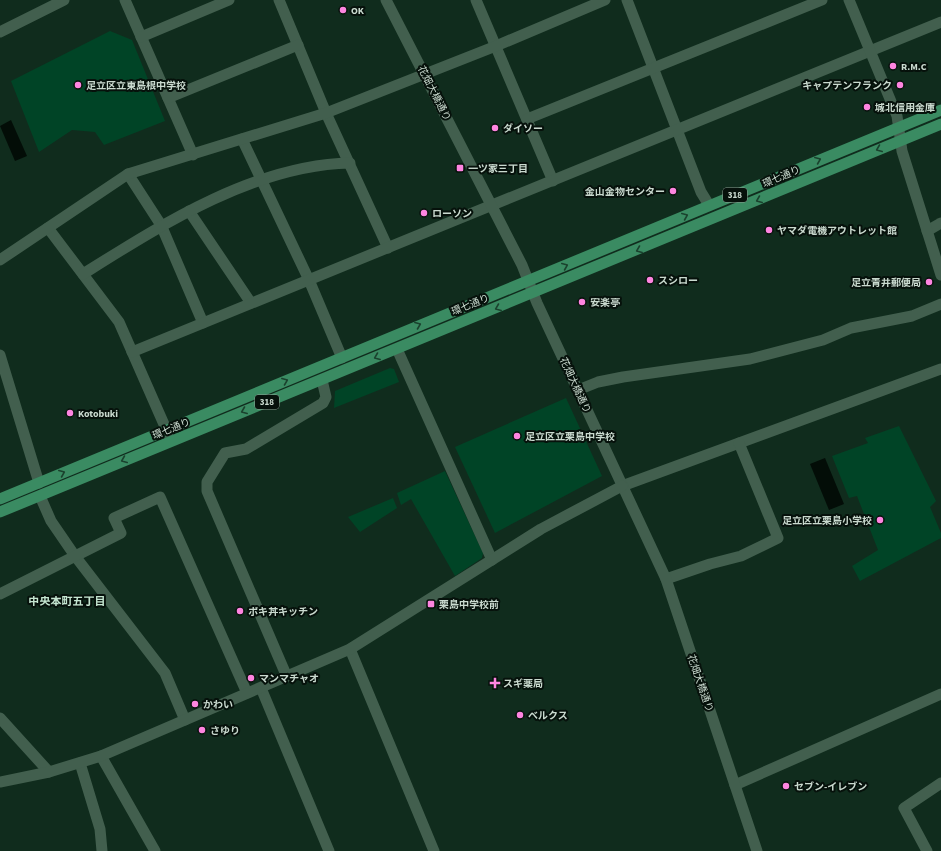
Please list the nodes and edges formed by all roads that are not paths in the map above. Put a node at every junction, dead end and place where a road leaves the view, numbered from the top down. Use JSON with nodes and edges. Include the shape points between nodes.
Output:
{"nodes":[{"id":1,"x":64,"y":0,"type":"edge"},
{"id":2,"x":125,"y":0,"type":"edge"},
{"id":3,"x":229,"y":0,"type":"edge"},
{"id":4,"x":279,"y":0,"type":"edge"},
{"id":5,"x":386,"y":0,"type":"edge"},
{"id":6,"x":476,"y":0,"type":"edge"},
{"id":7,"x":604,"y":0,"type":"edge"},
{"id":8,"x":627,"y":0,"type":"edge"},
{"id":9,"x":822,"y":0,"type":"edge"},
{"id":10,"x":849,"y":0,"type":"edge"},
{"id":11,"x":50,"y":3,"type":"edge"},
{"id":12,"x":941,"y":22,"type":"edge"},
{"id":13,"x":0,"y":32,"type":"edge"},
{"id":14,"x":141,"y":37,"type":"junction"},
{"id":15,"x":298,"y":45,"type":"junction"},
{"id":16,"x":496,"y":46,"type":"junction"},
{"id":17,"x":870,"y":52,"type":"junction"},
{"id":18,"x":653,"y":68,"type":"junction"},
{"id":19,"x":424,"y":74,"type":"junction"},
{"id":20,"x":168,"y":98,"type":"junction"},
{"id":21,"x":941,"y":110,"type":"edge"},
{"id":22,"x":326,"y":113,"type":"junction"},
{"id":23,"x":527,"y":119,"type":"junction"},
{"id":24,"x":941,"y":124,"type":"edge"},
{"id":25,"x":900,"y":126,"type":"junction"},
{"id":26,"x":677,"y":130,"type":"junction"},
{"id":27,"x":242,"y":139,"type":"junction"},
{"id":28,"x":900,"y":140,"type":"junction"},
{"id":29,"x":193,"y":155,"type":"junction"},
{"id":30,"x":350,"y":163,"type":"junction"},
{"id":31,"x":128,"y":174,"type":"junction"},
{"id":32,"x":553,"y":180,"type":"junction"},
{"id":33,"x":262,"y":181,"type":"junction"},
{"id":34,"x":492,"y":205,"type":"junction"},
{"id":35,"x":709,"y":205,"type":"junction"},
{"id":36,"x":189,"y":211,"type":"junction"},
{"id":37,"x":941,"y":224,"type":"edge"},
{"id":38,"x":161,"y":225,"type":"junction"},
{"id":39,"x":48,"y":228,"type":"junction"},
{"id":40,"x":926,"y":231,"type":"junction"},
{"id":41,"x":388,"y":248,"type":"junction"},
{"id":42,"x":0,"y":260,"type":"edge"},
{"id":43,"x":83,"y":274,"type":"junction"},
{"id":44,"x":941,"y":275,"type":"edge"},
{"id":45,"x":309,"y":280,"type":"junction"},
{"id":46,"x":529,"y":281,"type":"junction"},
{"id":47,"x":534,"y":293,"type":"junction"},
{"id":48,"x":251,"y":303,"type":"junction"},
{"id":49,"x":941,"y":304,"type":"edge"},
{"id":50,"x":203,"y":323,"type":"junction"},
{"id":51,"x":397,"y":349,"type":"junction"},
{"id":52,"x":132,"y":352,"type":"junction"},
{"id":53,"x":0,"y":355,"type":"edge"},
{"id":54,"x":342,"y":358,"type":"junction"},
{"id":55,"x":941,"y":369,"type":"edge"},
{"id":56,"x":4,"y":378,"type":"edge"},
{"id":57,"x":322,"y":380,"type":"junction"},
{"id":58,"x":578,"y":390,"type":"junction"},
{"id":59,"x":166,"y":430,"type":"junction"},
{"id":60,"x":171,"y":440,"type":"junction"},
{"id":61,"x":739,"y":443,"type":"junction"},
{"id":62,"x":39,"y":483,"type":"junction"},
{"id":63,"x":622,"y":486,"type":"junction"},
{"id":64,"x":40,"y":496,"type":"junction"},
{"id":65,"x":0,"y":499,"type":"edge"},
{"id":66,"x":0,"y":512,"type":"edge"},
{"id":67,"x":75,"y":556,"type":"junction"},
{"id":68,"x":492,"y":560,"type":"junction"},
{"id":69,"x":666,"y":579,"type":"junction"},
{"id":70,"x":0,"y":594,"type":"edge"},
{"id":71,"x":350,"y":649,"type":"junction"},
{"id":72,"x":287,"y":677,"type":"junction"},
{"id":73,"x":262,"y":688,"type":"junction"},
{"id":74,"x":247,"y":693,"type":"junction"},
{"id":75,"x":941,"y":694,"type":"edge"},
{"id":76,"x":0,"y":718,"type":"edge"},
{"id":77,"x":185,"y":720,"type":"junction"},
{"id":78,"x":100,"y":756,"type":"junction"},
{"id":79,"x":80,"y":764,"type":"junction"},
{"id":80,"x":49,"y":772,"type":"junction"},
{"id":81,"x":0,"y":782,"type":"edge"},
{"id":82,"x":941,"y":783,"type":"edge"},
{"id":83,"x":736,"y":785,"type":"junction"},
{"id":84,"x":102,"y":851,"type":"edge"},
{"id":85,"x":155,"y":851,"type":"edge"},
{"id":86,"x":329,"y":851,"type":"edge"},
{"id":87,"x":434,"y":851,"type":"edge"},
{"id":88,"x":757,"y":851,"type":"edge"},
{"id":89,"x":927,"y":851,"type":"edge"}],
"edges":[{"from":1,"to":11,"type":"street"},
{"from":2,"to":14,"type":"street"},
{"from":3,"to":14,"type":"street"},
{"from":4,"to":15,"type":"street"},
{"from":5,"to":19,"type":"street","name":"花畑大橋通り"},
{"from":6,"to":16,"type":"street"},
{"from":7,"to":16,"type":"street"},
{"from":8,"to":18,"type":"street"},
{"from":9,"to":18,"type":"street"},
{"from":10,"to":17,"type":"street"},
{"from":11,"to":13,"type":"street"},
{"from":12,"to":17,"type":"street"},
{"from":14,"to":20,"type":"street"},
{"from":15,"to":20,"type":"street"},
{"from":15,"to":22,"type":"street"},
{"from":16,"to":19,"type":"street"},
{"from":16,"to":23,"type":"street"},
{"from":17,"to":25,"type":"street"},
{"from":17,"to":26,"type":"street"},
{"from":18,"to":23,"type":"street"},
{"from":18,"to":26,"type":"street"},
{"from":19,"to":22,"type":"street"},
{"from":19,"to":34,"type":"street","name":"花畑大橋通り"},
{"from":20,"to":29,"type":"street"},
{"from":21,"to":25,"type":"main road","name":"環七通り","number":"318"},
{"from":22,"to":27,"type":"street"},
{"from":22,"to":30,"type":"street"},
{"from":23,"to":32,"type":"street"},
{"from":24,"to":28,"type":"main road","name":"環七通り","number":"318"},
{"from":25,"to":28,"type":"street"},
{"from":35,"to":25,"type":"main road","name":"環七通り","number":"318","one_way":true},
{"from":26,"to":32,"type":"street"},
{"from":26,"to":35,"type":"street","via":[[701,192]]},
{"from":27,"to":29,"type":"street"},
{"from":27,"to":33,"type":"street"},
{"from":28,"to":40,"type":"street"},
{"from":28,"to":47,"type":"main road","name":"環七通り","number":"318","one_way":true},
{"from":29,"to":31,"type":"street"},
{"from":30,"to":33,"type":"street","via":[[330,164],[278,174]]},
{"from":30,"to":41,"type":"street"},
{"from":31,"to":38,"type":"street"},
{"from":31,"to":39,"type":"street"},
{"from":32,"to":34,"type":"street"},
{"from":33,"to":36,"type":"street"},
{"from":33,"to":45,"type":"street"},
{"from":34,"to":41,"type":"street"},
{"from":34,"to":46,"type":"street","name":"花畑大橋通り"},
{"from":46,"to":35,"type":"main road","name":"環七通り","number":"318","one_way":true},
{"from":36,"to":38,"type":"street"},
{"from":36,"to":48,"type":"street"},
{"from":37,"to":40,"type":"street"},
{"from":38,"to":43,"type":"street"},
{"from":38,"to":50,"type":"street"},
{"from":39,"to":42,"type":"street"},
{"from":39,"to":43,"type":"street"},
{"from":40,"to":44,"type":"street"},
{"from":41,"to":45,"type":"street"},
{"from":43,"to":52,"type":"street","via":[[119,322]]},
{"from":45,"to":48,"type":"street"},
{"from":45,"to":54,"type":"street"},
{"from":46,"to":47,"type":"street","name":"花畑大橋通り"},
{"from":54,"to":46,"type":"main road","name":"環七通り","number":"318","one_way":true,"via":[[392,335]]},
{"from":47,"to":51,"type":"main road","name":"環七通り","number":"318","one_way":true},
{"from":47,"to":58,"type":"street","name":"花畑大橋通り"},
{"from":48,"to":50,"type":"street"},
{"from":49,"to":58,"type":"street","via":[[912,316],[851,328],[823,340],[750,359],[623,377],[598,382]]},
{"from":50,"to":52,"type":"street"},
{"from":51,"to":57,"type":"main road","name":"環七通り","number":"318","one_way":true},
{"from":51,"to":68,"type":"street"},
{"from":52,"to":59,"type":"street"},
{"from":53,"to":56,"type":"street"},
{"from":59,"to":54,"type":"main road","name":"環七通り","number":"318","one_way":true},
{"from":55,"to":61,"type":"street"},
{"from":56,"to":62,"type":"street"},
{"from":57,"to":60,"type":"main road","name":"環七通り","number":"318","one_way":true},
{"from":57,"to":72,"type":"street","via":[[326,397],[323,403],[246,449],[225,453],[207,482],[207,491]]},
{"from":58,"to":63,"type":"street","name":"花畑大橋通り"},
{"from":59,"to":60,"type":"street"},
{"from":62,"to":59,"type":"main road","name":"環七通り","number":"318","one_way":true},
{"from":60,"to":64,"type":"main road","name":"環七通り","number":"318","one_way":true},
{"from":61,"to":63,"type":"street"},
{"from":61,"to":69,"type":"street","via":[[778,538],[741,556]]},
{"from":62,"to":65,"type":"main road","name":"環七通り","number":"318"},
{"from":63,"to":68,"type":"street","via":[[576,509]]},
{"from":63,"to":69,"type":"street","name":"花畑大橋通り"},
{"from":64,"to":66,"type":"main road","name":"環七通り","number":"318"},
{"from":64,"to":67,"type":"street","via":[[51,521]]},
{"from":67,"to":70,"type":"street"},
{"from":67,"to":74,"type":"street","via":[[121,533],[114,518],[160,497]]},
{"from":67,"to":77,"type":"street","via":[[165,673]]},
{"from":68,"to":71,"type":"street"},
{"from":69,"to":83,"type":"street","name":"花畑大橋通り"},
{"from":71,"to":72,"type":"street"},
{"from":71,"to":87,"type":"street"},
{"from":72,"to":73,"type":"street"},
{"from":73,"to":74,"type":"street"},
{"from":73,"to":86,"type":"street"},
{"from":74,"to":77,"type":"street"},
{"from":75,"to":83,"type":"street"},
{"from":76,"to":80,"type":"street"},
{"from":77,"to":78,"type":"street"},
{"from":78,"to":79,"type":"street"},
{"from":78,"to":85,"type":"street"},
{"from":79,"to":80,"type":"street"},
{"from":79,"to":84,"type":"street","via":[[100,829]]},
{"from":80,"to":81,"type":"street"},
{"from":82,"to":89,"type":"street","via":[[904,808]]},
{"from":83,"to":88,"type":"street","name":"花畑大橋通り"}]}
